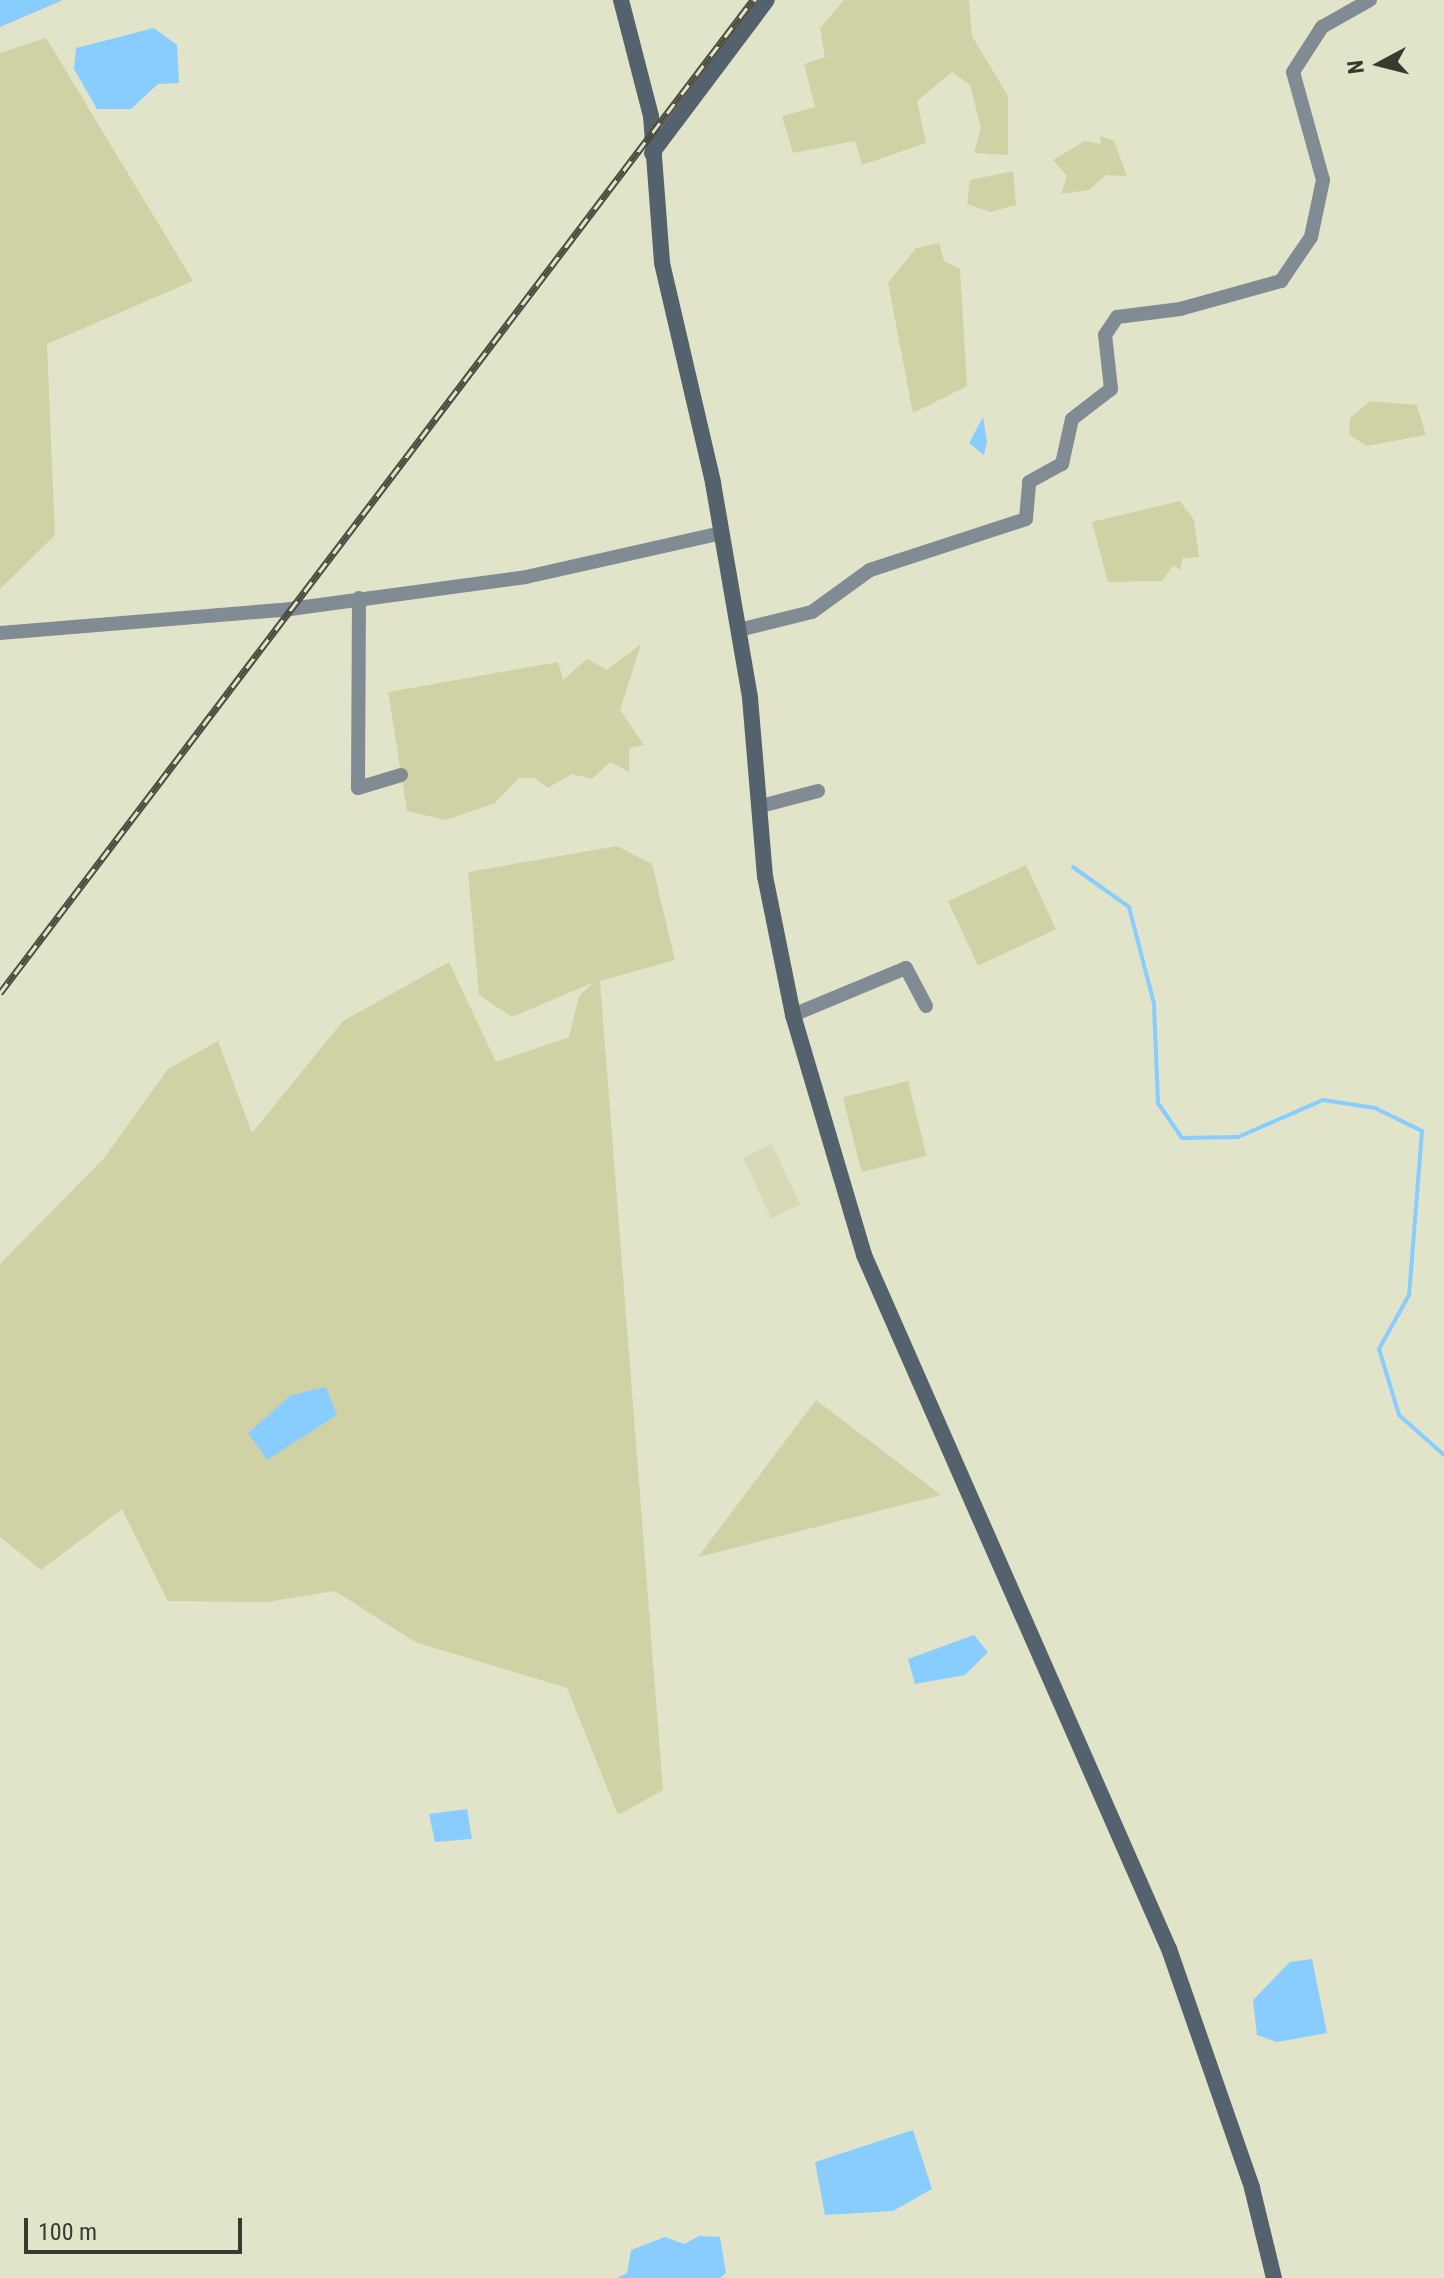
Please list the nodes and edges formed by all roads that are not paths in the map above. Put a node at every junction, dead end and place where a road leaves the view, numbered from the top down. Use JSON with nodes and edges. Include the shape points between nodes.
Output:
{"nodes":[{"id":1,"x":621,"y":0,"type":"edge"},
{"id":2,"x":767,"y":0,"type":"edge"},
{"id":3,"x":1370,"y":0,"type":"edge"},
{"id":4,"x":652,"y":153,"type":"junction"},
{"id":5,"x":722,"y":533,"type":"junction"},
{"id":6,"x":359,"y":598,"type":"junction"},
{"id":7,"x":739,"y":630,"type":"junction"},
{"id":8,"x":0,"y":633,"type":"edge"},
{"id":9,"x":401,"y":775,"type":"dead end"},
{"id":10,"x":818,"y":791,"type":"dead end"},
{"id":11,"x":761,"y":806,"type":"junction"},
{"id":12,"x":926,"y":1006,"type":"dead end"},
{"id":13,"x":793,"y":1015,"type":"junction"},
{"id":14,"x":1274,"y":2278,"type":"edge"}],
"edges":[{"from":1,"to":4,"type":"main road","via":[[651,116]]},
{"from":2,"to":4,"type":"main road"},
{"from":3,"to":7,"type":"street","via":[[1322,27],[1293,72],[1323,180],[1311,237],[1281,281],[1180,309],[1117,317],[1105,335],[1111,389],[1072,419],[1062,464],[1029,482],[1026,519],[870,570],[812,612]]},
{"from":4,"to":5,"type":"main road","via":[[662,263]]},
{"from":5,"to":6,"type":"street","via":[[526,577]]},
{"from":5,"to":7,"type":"main road"},
{"from":6,"to":8,"type":"street"},
{"from":6,"to":9,"type":"street","via":[[358,788]]},
{"from":7,"to":11,"type":"main road"},
{"from":10,"to":11,"type":"street"},
{"from":11,"to":13,"type":"main road","via":[[765,876]]},
{"from":12,"to":13,"type":"street","via":[[906,968]]},
{"from":13,"to":14,"type":"main road","via":[[864,1255],[1169,1949],[1252,2188]]}]}
